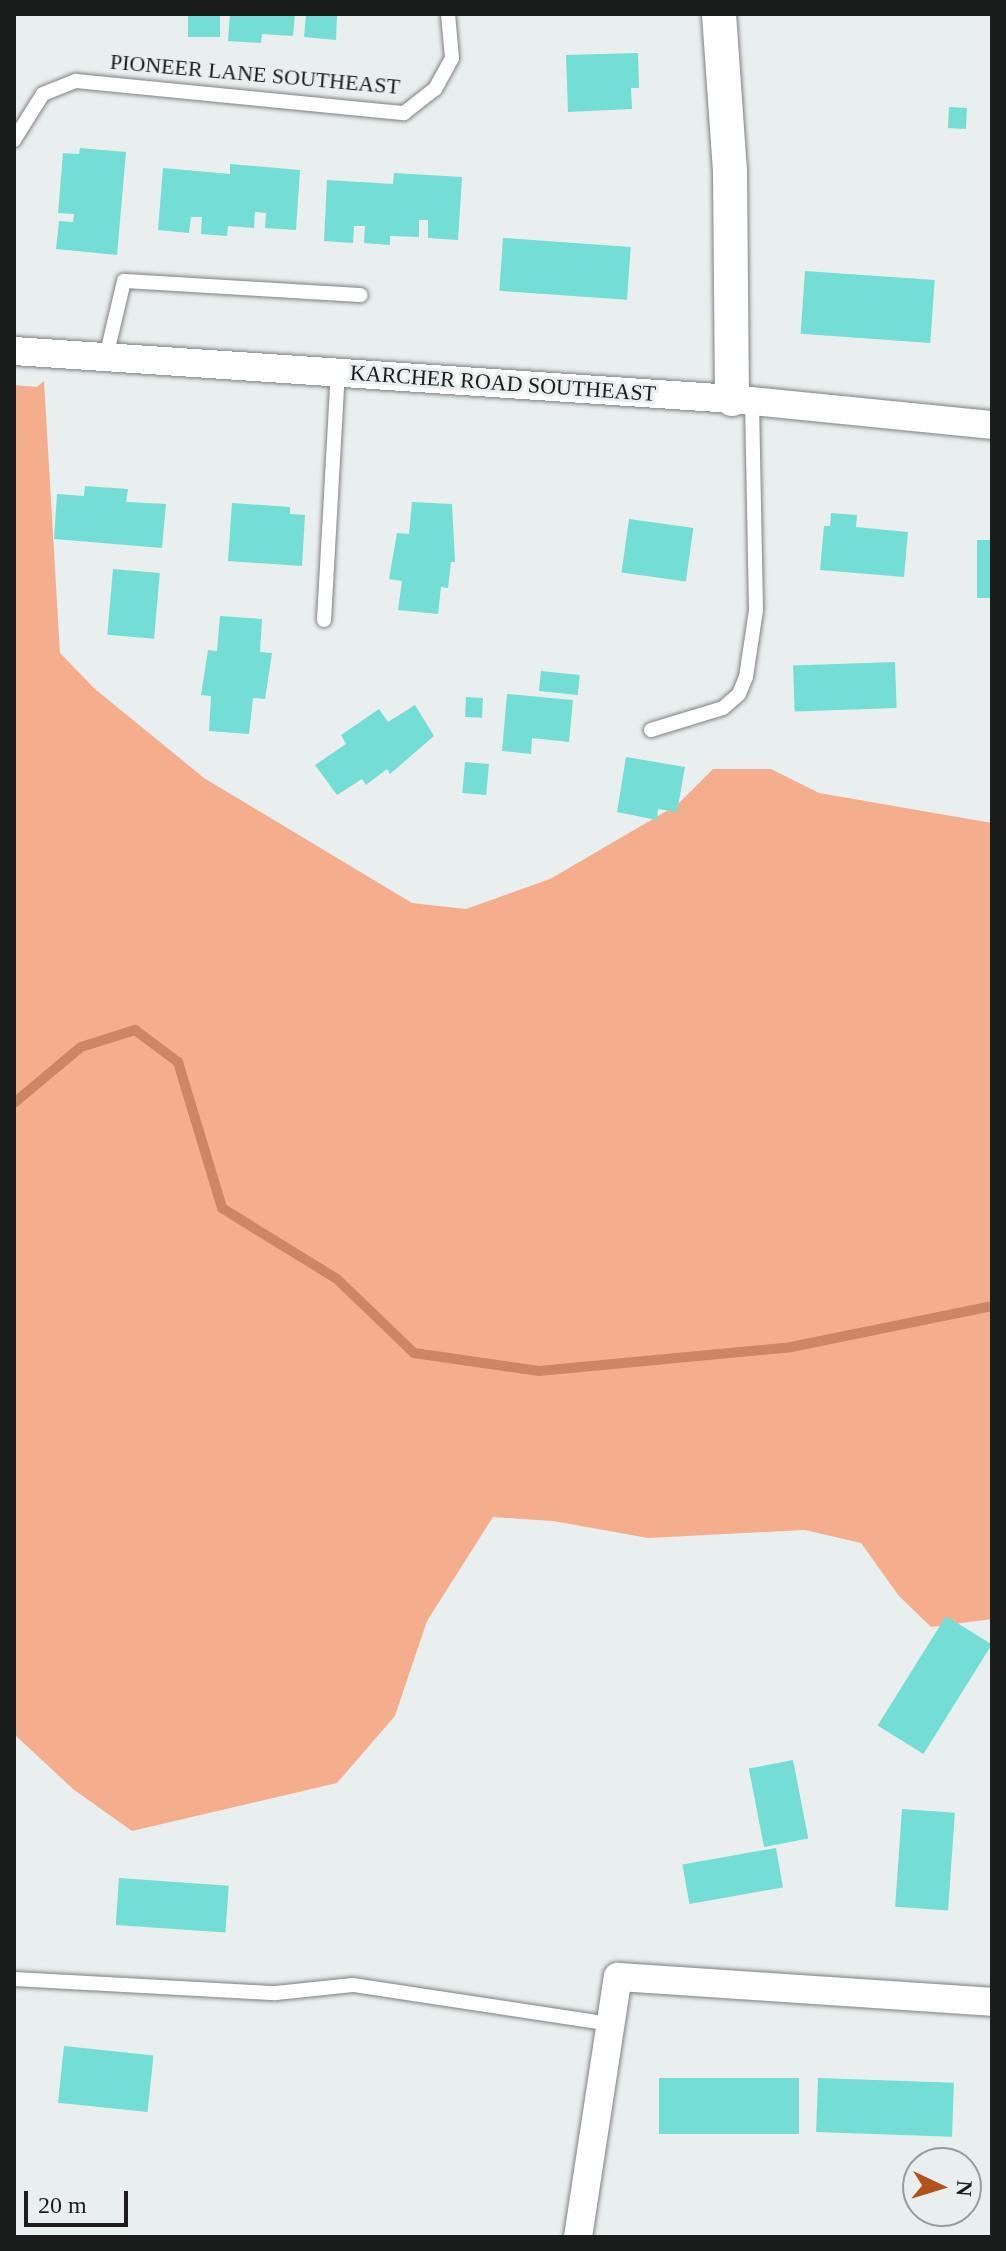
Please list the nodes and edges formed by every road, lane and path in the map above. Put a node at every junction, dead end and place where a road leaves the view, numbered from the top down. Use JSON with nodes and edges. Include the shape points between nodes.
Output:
{"nodes":[{"id":1,"x":448,"y":14,"type":"edge"},
{"id":2,"x":719,"y":14,"type":"edge"},
{"id":3,"x":14,"y":140,"type":"edge"},
{"id":4,"x":361,"y":295,"type":"dead end"},
{"id":5,"x":14,"y":351,"type":"edge"},
{"id":6,"x":106,"y":357,"type":"junction"},
{"id":7,"x":338,"y":372,"type":"junction"},
{"id":8,"x":742,"y":400,"type":"junction"},
{"id":9,"x":992,"y":425,"type":"edge"},
{"id":10,"x":324,"y":620,"type":"dead end"},
{"id":11,"x":651,"y":730,"type":"dead end"},
{"id":12,"x":14,"y":1979,"type":"edge"},
{"id":13,"x":992,"y":2002,"type":"edge"},
{"id":14,"x":611,"y":2024,"type":"junction"},
{"id":15,"x":578,"y":2237,"type":"edge"}],
"edges":[{"from":1,"to":3,"type":"lane","name":"PIONEER LANE SOUTHEAST","via":[[452,58],[435,89],[404,113],[76,81],[43,94]]},
{"from":2,"to":8,"type":"street"},
{"from":4,"to":6,"type":"lane","via":[[124,281]]},
{"from":5,"to":6,"type":"street","name":"KARCHER ROAD SOUTHEAST"},
{"from":6,"to":7,"type":"street","name":"KARCHER ROAD SOUTHEAST"},
{"from":7,"to":8,"type":"street","name":"KARCHER ROAD SOUTHEAST"},
{"from":7,"to":10,"type":"lane"},
{"from":8,"to":9,"type":"street","name":"KARCHER ROAD SOUTHEAST"},
{"from":8,"to":11,"type":"lane","via":[[756,610],[746,677],[739,694],[723,708]]},
{"from":12,"to":14,"type":"lane","via":[[276,1993],[353,1985]]},
{"from":13,"to":14,"type":"street","via":[[618,1977]]},
{"from":14,"to":15,"type":"street"}]}
